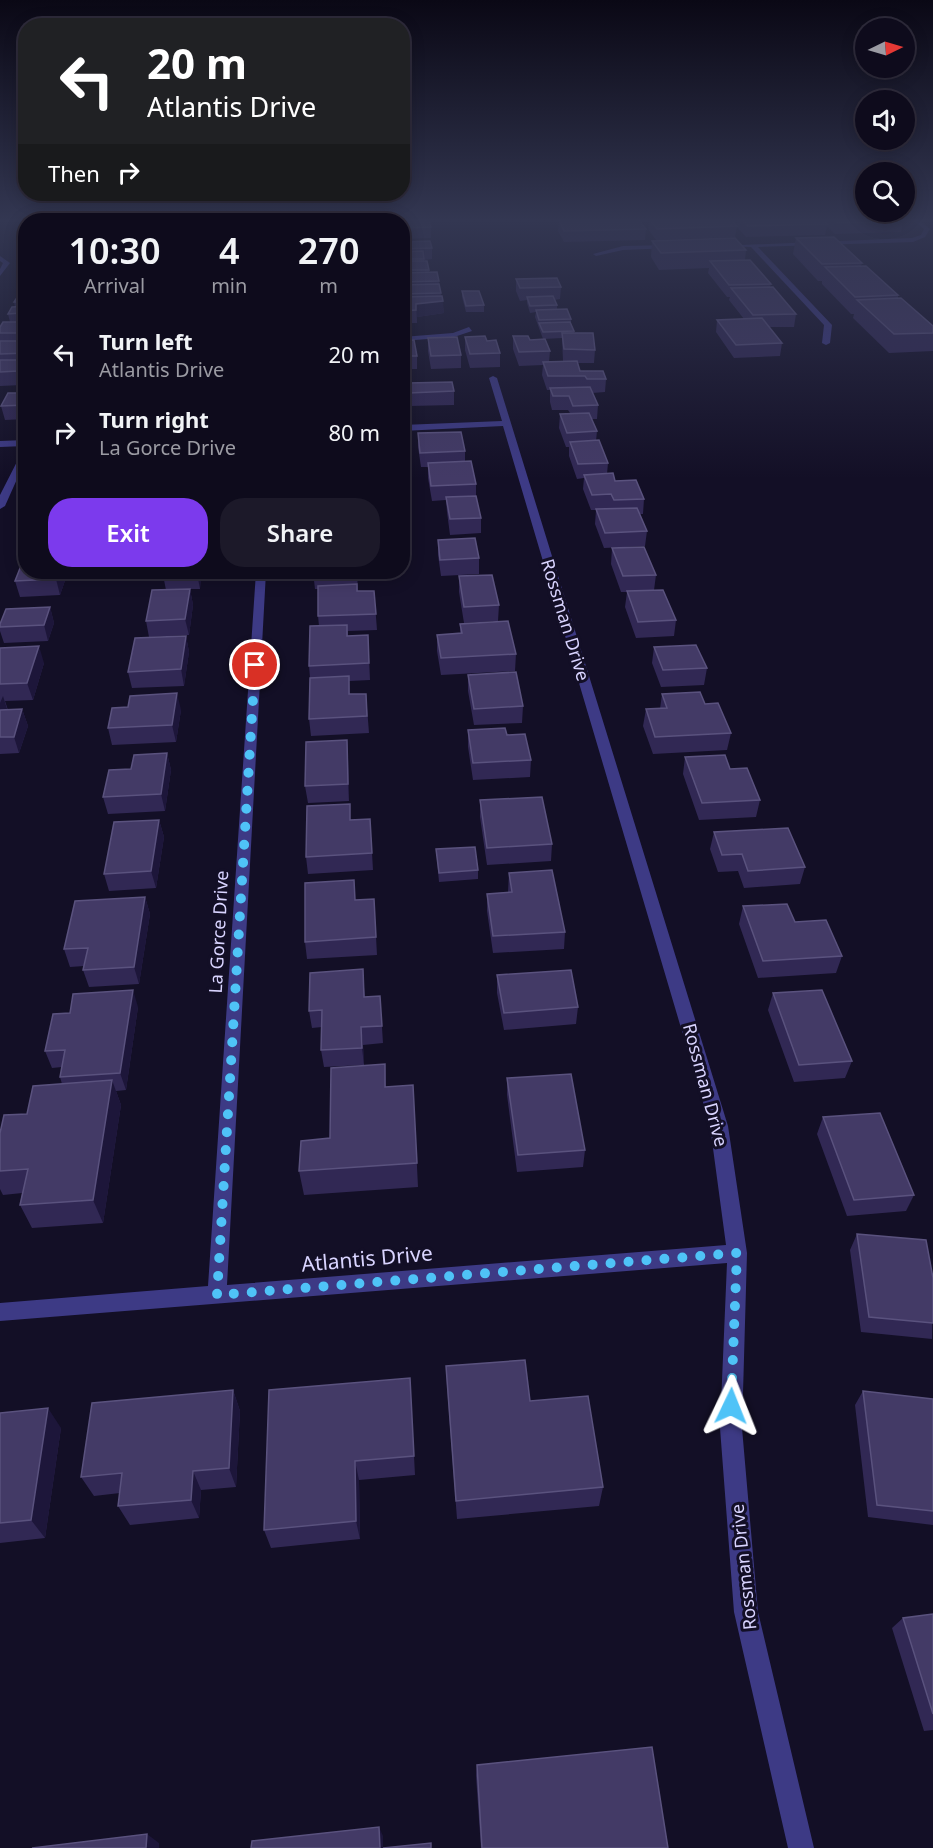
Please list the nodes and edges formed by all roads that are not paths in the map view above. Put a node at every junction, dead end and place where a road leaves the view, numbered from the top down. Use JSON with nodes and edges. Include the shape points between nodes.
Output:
{"nodes":[{"id":1,"x":810,"y":306,"type":"edge"},
{"id":2,"x":469,"y":329,"type":"dead end"},
{"id":3,"x":410,"y":338,"type":"edge"},
{"id":4,"x":826,"y":343,"type":"dead end"},
{"id":5,"x":493,"y":378,"type":"dead end"},
{"id":6,"x":505,"y":423,"type":"junction"},
{"id":7,"x":410,"y":428,"type":"edge"},
{"id":8,"x":18,"y":443,"type":"edge"},
{"id":9,"x":0,"y":444,"type":"edge"},
{"id":10,"x":18,"y":466,"type":"edge"},
{"id":11,"x":0,"y":506,"type":"edge"},
{"id":12,"x":261,"y":579,"type":"edge"},
{"id":13,"x":737,"y":1253,"type":"junction"},
{"id":14,"x":217,"y":1295,"type":"junction"},
{"id":15,"x":0,"y":1312,"type":"edge"},
{"id":16,"x":801,"y":1848,"type":"edge"}],
"edges":[{"from":1,"to":4,"type":"street","via":[[828,325]]},
{"from":2,"to":3,"type":"street","via":[[454,335]]},
{"from":5,"to":6,"type":"street","name":"Rossman Drive"},
{"from":6,"to":7,"type":"street"},
{"from":6,"to":13,"type":"street","name":"Rossman Drive","via":[[719,1126]]},
{"from":8,"to":9,"type":"street"},
{"from":10,"to":11,"type":"street"},
{"from":12,"to":14,"type":"street","name":"La Gorce Drive"},
{"from":13,"to":14,"type":"street","name":"Atlantis Drive"},
{"from":13,"to":16,"type":"street","name":"Rossman Drive","via":[[730,1428],[746,1612]]},
{"from":14,"to":15,"type":"street","name":"Atlantis Drive"}]}
